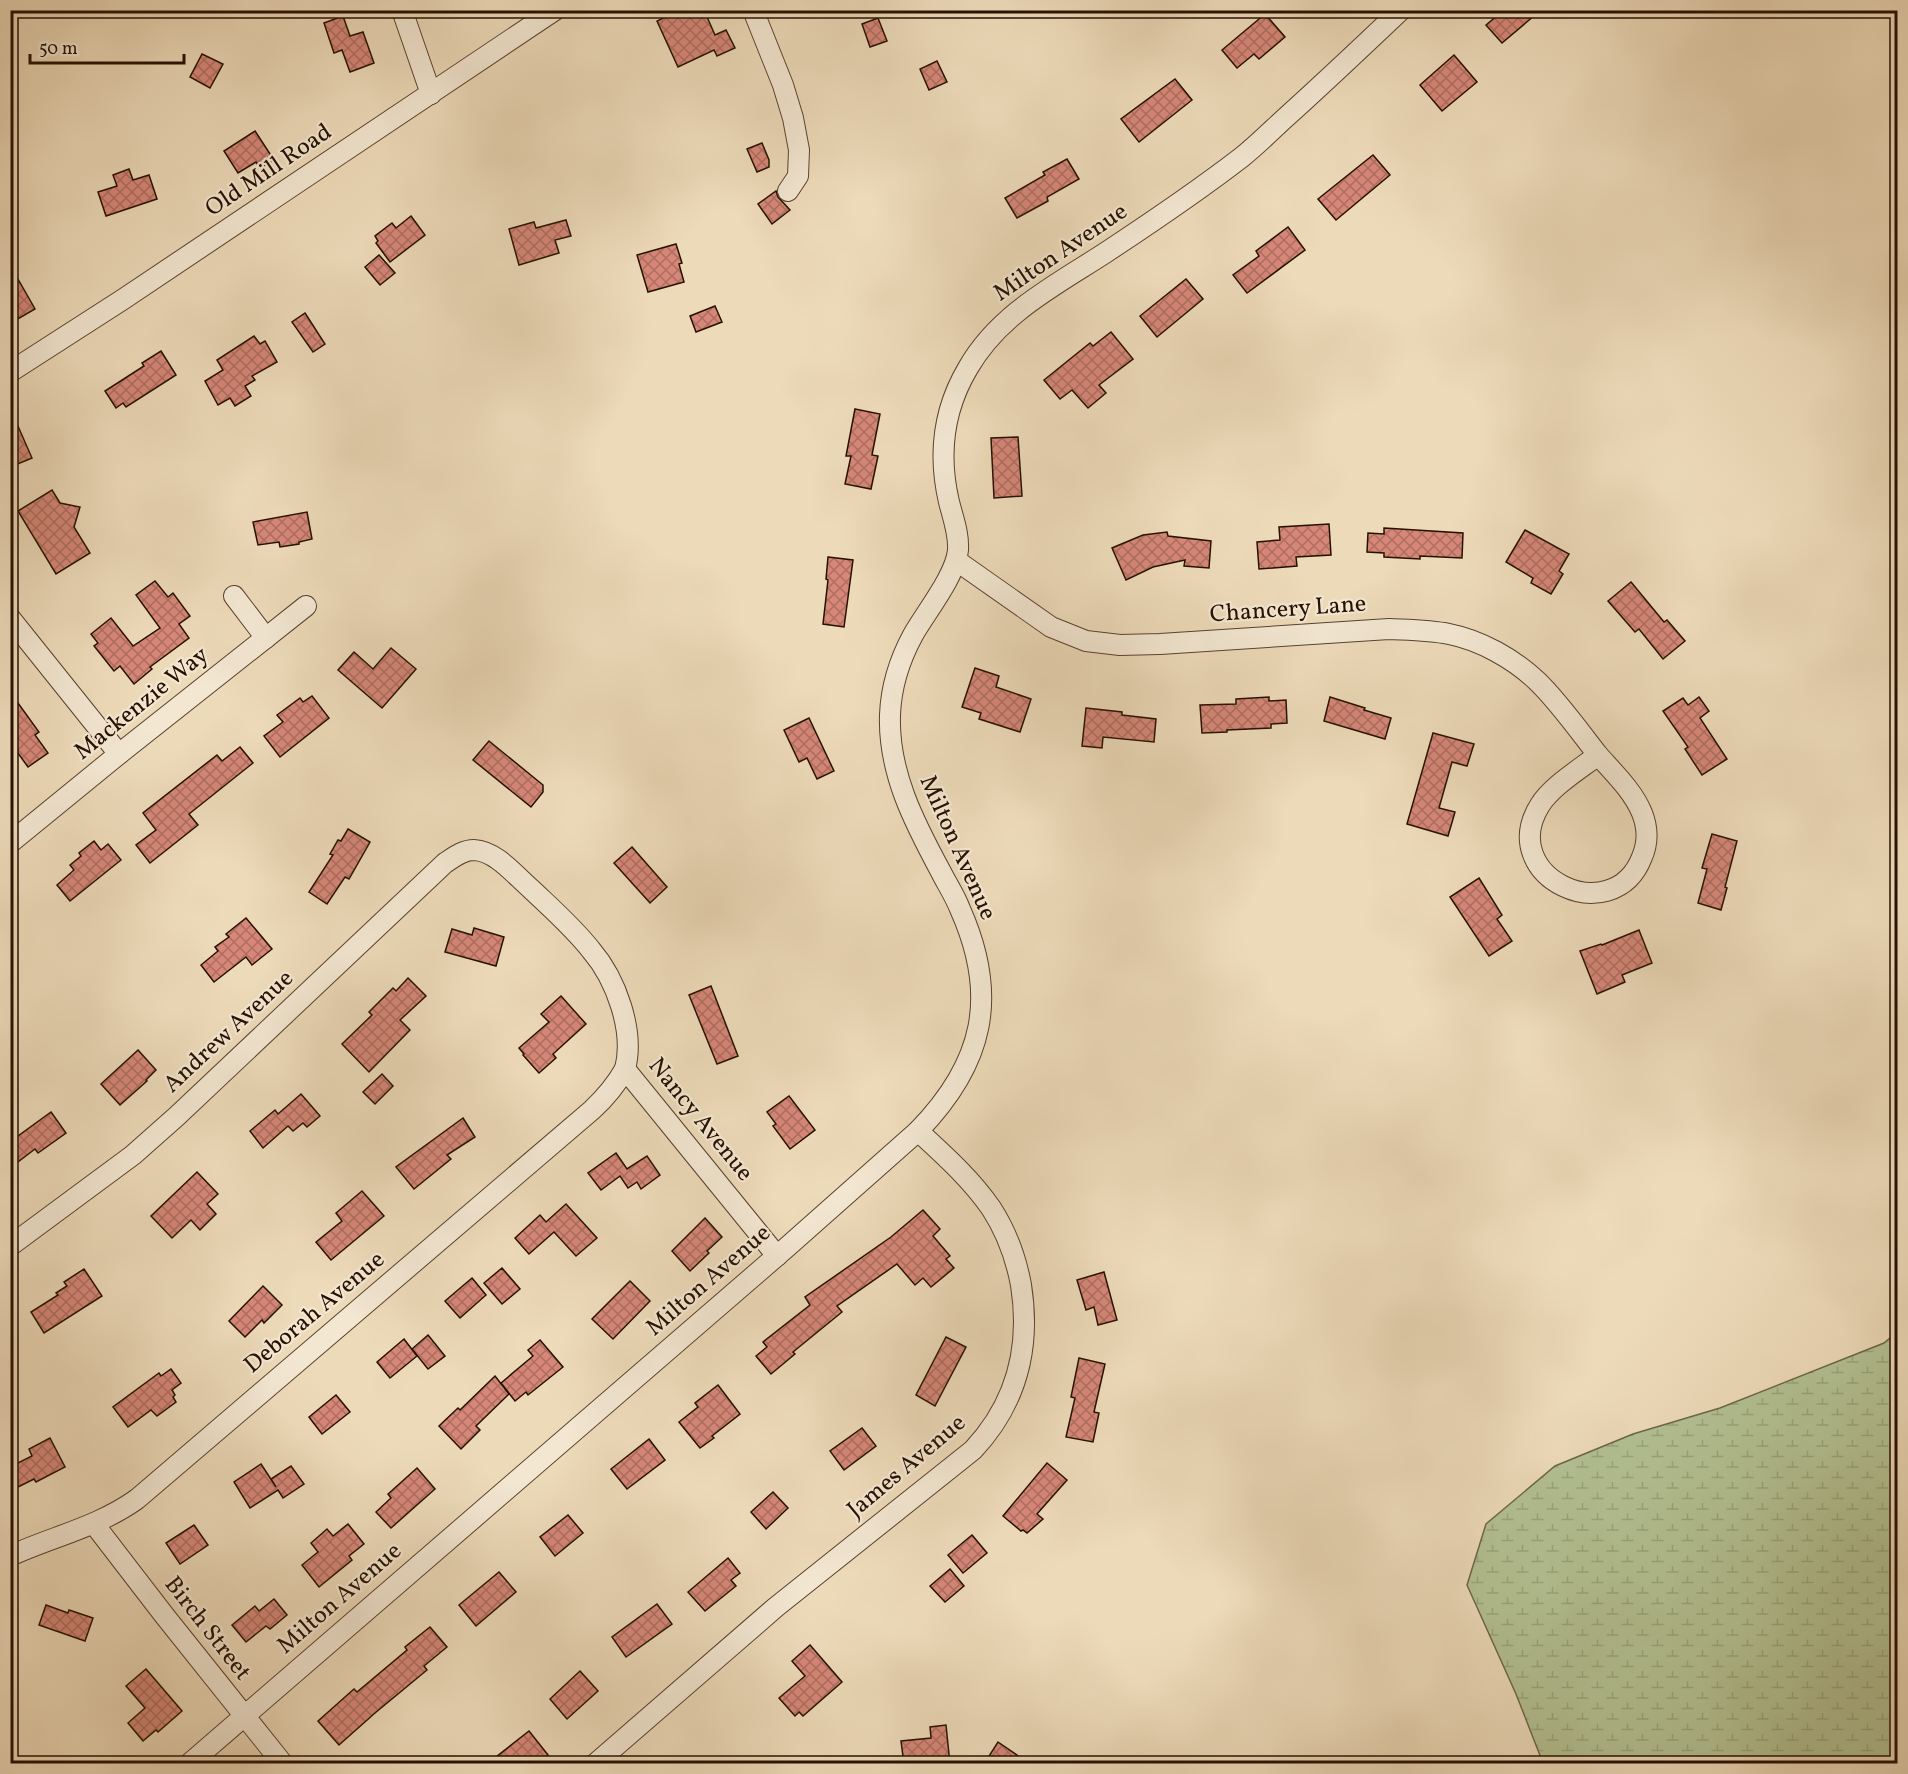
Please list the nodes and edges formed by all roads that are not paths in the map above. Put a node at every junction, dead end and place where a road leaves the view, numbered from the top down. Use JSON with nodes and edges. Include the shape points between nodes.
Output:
{"nodes":[{"id":1,"x":402,"y":10,"type":"edge"},
{"id":2,"x":555,"y":10,"type":"edge"},
{"id":3,"x":753,"y":10,"type":"edge"},
{"id":4,"x":1401,"y":10,"type":"edge"},
{"id":5,"x":430,"y":94,"type":"junction"},
{"id":6,"x":788,"y":191,"type":"dead end"},
{"id":7,"x":10,"y":372,"type":"edge"},
{"id":8,"x":957,"y":561,"type":"junction"},
{"id":9,"x":234,"y":596,"type":"dead end"},
{"id":10,"x":306,"y":606,"type":"dead end"},
{"id":11,"x":10,"y":618,"type":"edge"},
{"id":12,"x":266,"y":638,"type":"junction"},
{"id":13,"x":119,"y":754,"type":"junction"},
{"id":14,"x":1598,"y":755,"type":"junction"},
{"id":15,"x":11,"y":841,"type":"edge"},
{"id":16,"x":475,"y":850,"type":"joint"},
{"id":17,"x":625,"y":1069,"type":"junction"},
{"id":18,"x":918,"y":1131,"type":"junction"},
{"id":19,"x":10,"y":1246,"type":"edge"},
{"id":20,"x":777,"y":1256,"type":"junction"},
{"id":21,"x":93,"y":1524,"type":"junction"},
{"id":22,"x":10,"y":1556,"type":"edge"},
{"id":23,"x":244,"y":1716,"type":"junction"},
{"id":24,"x":189,"y":1764,"type":"edge"},
{"id":25,"x":283,"y":1764,"type":"edge"},
{"id":26,"x":595,"y":1764,"type":"edge"}],
"edges":[{"from":1,"to":5,"type":"street"},
{"from":2,"to":5,"type":"street","name":"Old Mill Road"},
{"from":3,"to":6,"type":"street","via":[[793,118],[799,150],[798,176]]},
{"from":4,"to":8,"type":"street","name":"Milton Avenue","via":[[1243,156],[1167,212],[1020,308],[990,337],[966,370],[943,442],[942,467],[959,545]]},
{"from":5,"to":7,"type":"street","name":"Old Mill Road"},
{"from":8,"to":14,"type":"street","name":"Chancery Lane","via":[[1051,627],[1086,640],[1120,645],[1160,644],[1389,629],[1424,630],[1477,642],[1537,681]]},
{"from":8,"to":18,"type":"street","name":"Milton Avenue","via":[[912,637],[892,691],[890,716],[897,776],[920,832],[960,909],[972,942],[981,991],[981,1020],[974,1048],[937,1112]]},
{"from":9,"to":12,"type":"street"},
{"from":10,"to":12,"type":"street","name":"Mackenzie Way"},
{"from":11,"to":13,"type":"street"},
{"from":12,"to":13,"type":"street","name":"Mackenzie Way"},
{"from":13,"to":15,"type":"street","name":"Mackenzie Way"},
{"from":14,"to":14,"type":"street","name":"Chancery Lane","via":[[1550,792],[1532,821],[1532,847],[1537,862],[1547,876],[1572,891],[1595,892],[1617,887],[1634,872],[1646,848],[1643,814]]},
{"from":16,"to":17,"type":"street","name":"Nancy Avenue","via":[[510,870],[592,951],[608,975],[624,1016],[628,1044]]},
{"from":16,"to":19,"type":"street","name":"Andrew Avenue","via":[[463,852],[446,863],[133,1155]]},
{"from":17,"to":20,"type":"street","name":"Nancy Avenue"},
{"from":17,"to":21,"type":"street","name":"Deborah Avenue","via":[[607,1097],[530,1164],[137,1499]]},
{"from":18,"to":20,"type":"street","name":"Milton Avenue"},
{"from":18,"to":26,"type":"street","name":"James Avenue","via":[[975,1187],[1009,1242],[1023,1299],[1025,1327],[1019,1370],[1008,1401],[973,1450],[776,1607]]},
{"from":20,"to":23,"type":"street","name":"Milton Avenue"},
{"from":21,"to":22,"type":"street","name":"Deborah Avenue"},
{"from":21,"to":23,"type":"street","name":"Birch Street"},
{"from":23,"to":24,"type":"street","name":"Milton Avenue"},
{"from":23,"to":25,"type":"street","name":"Birch Street"}]}
